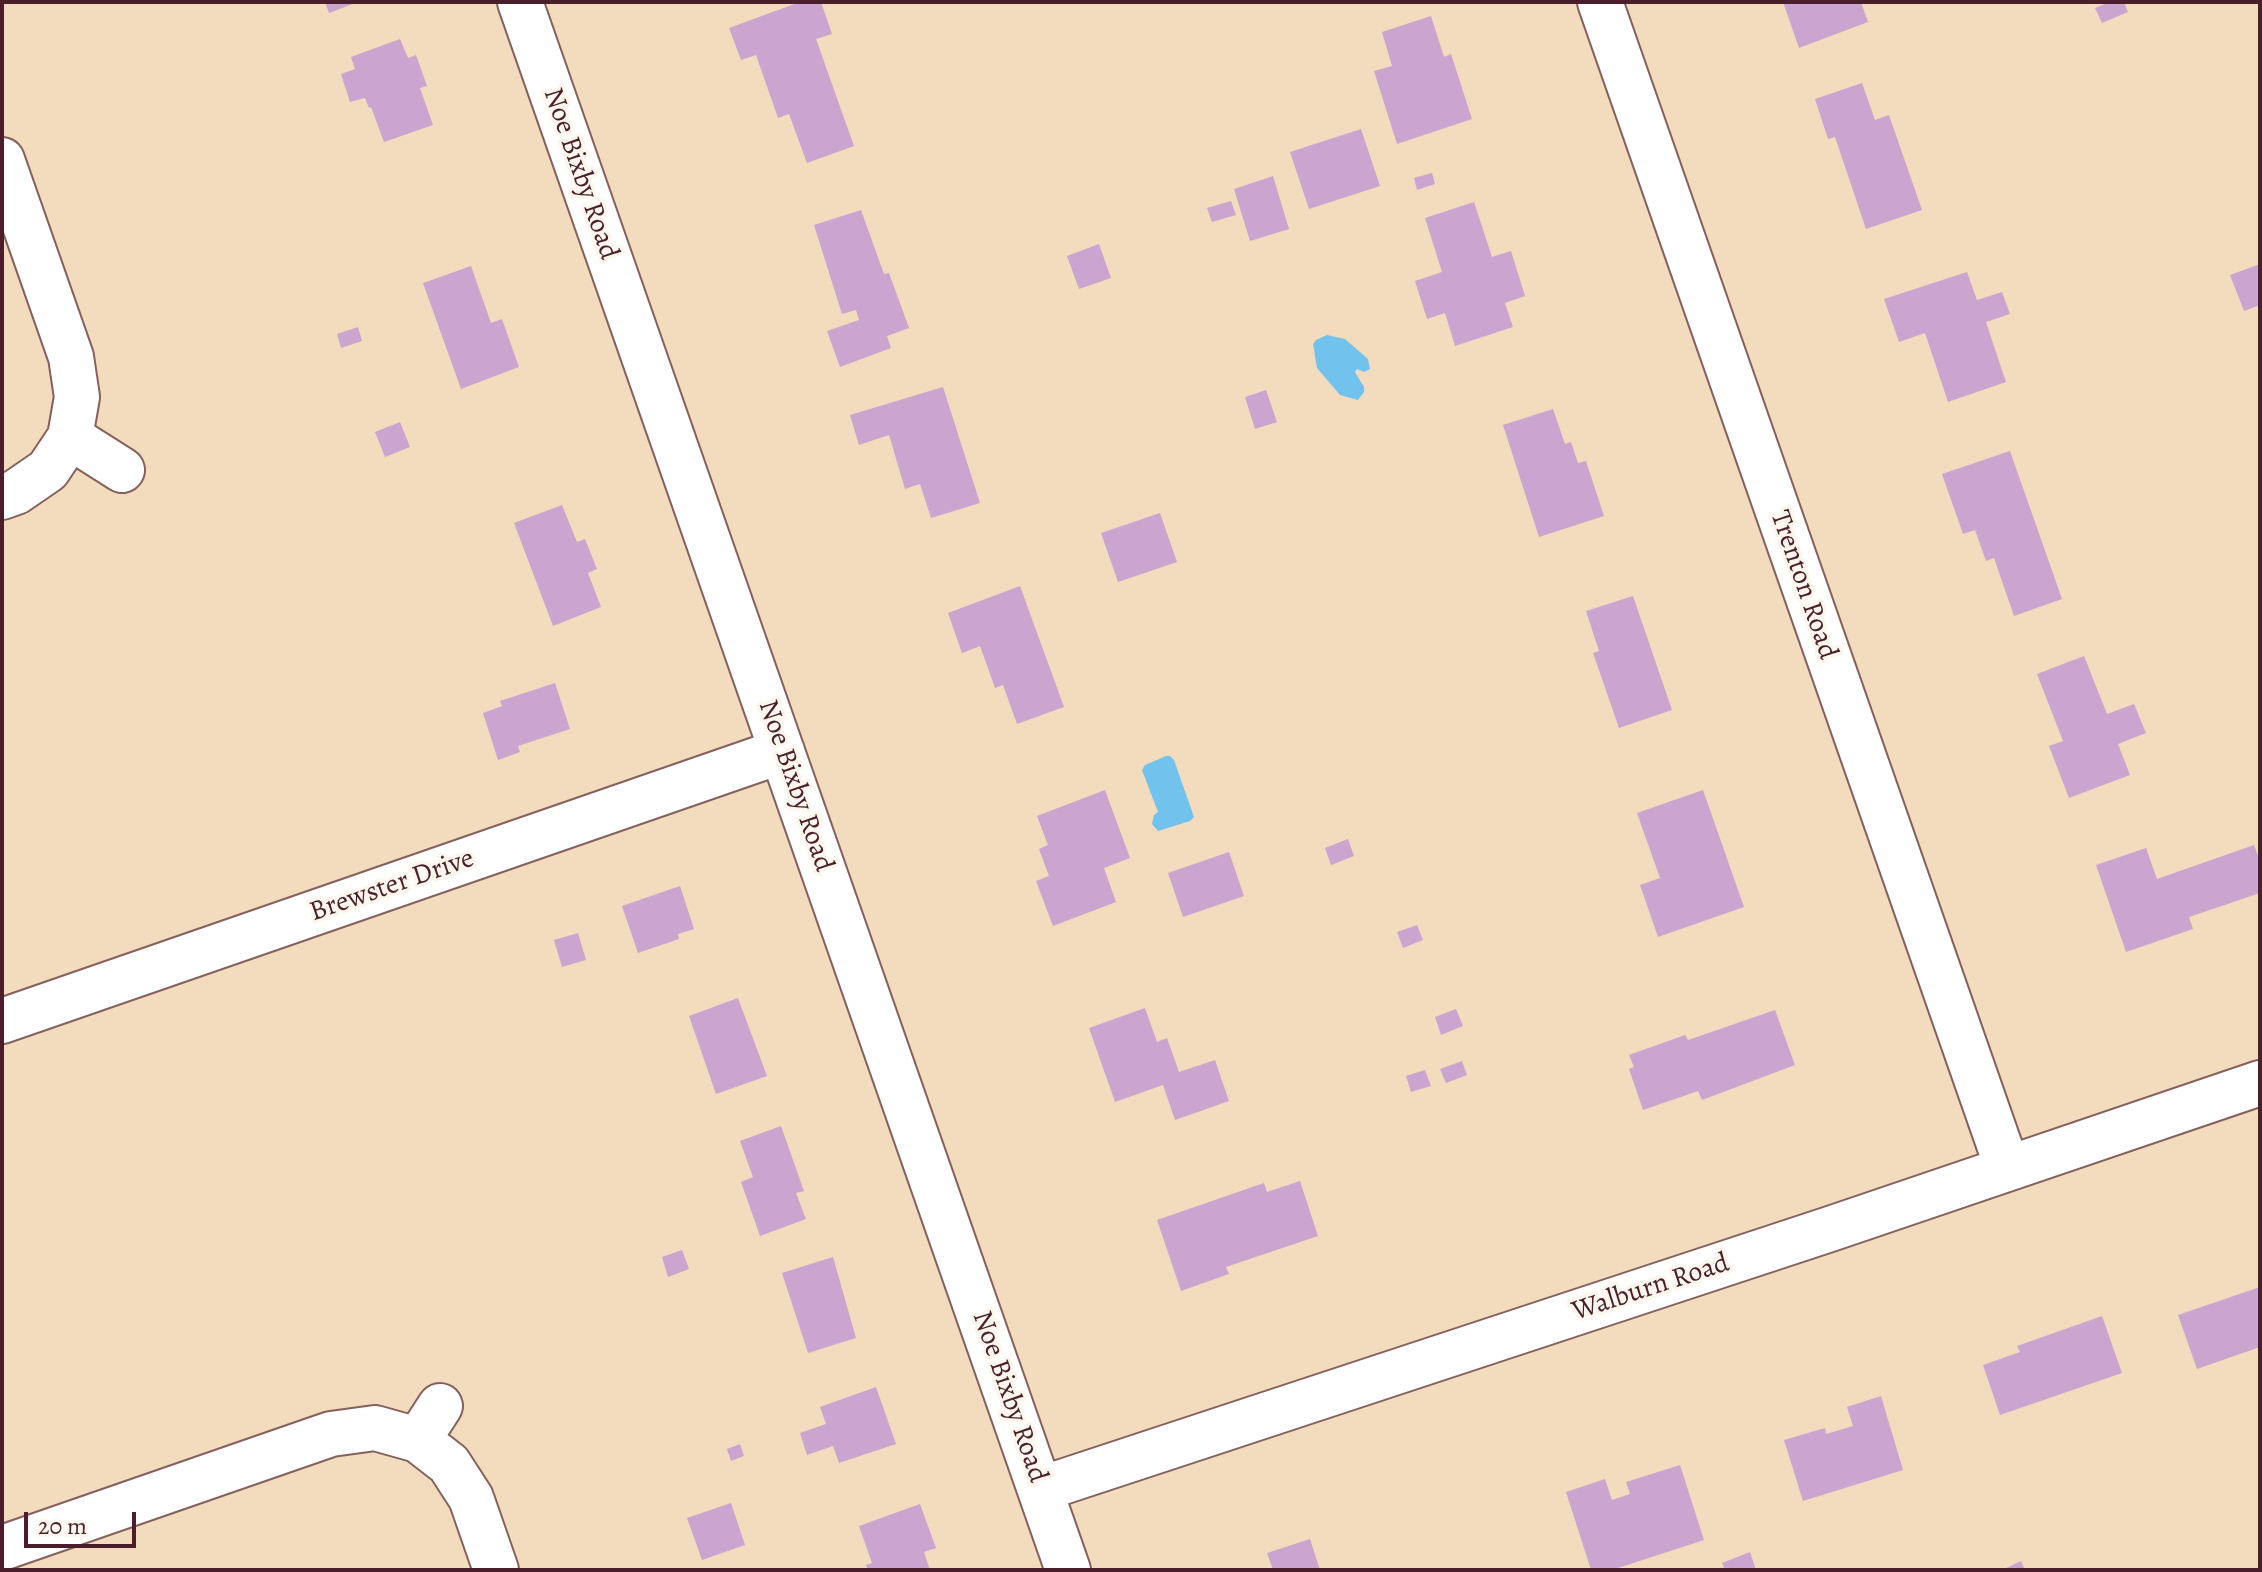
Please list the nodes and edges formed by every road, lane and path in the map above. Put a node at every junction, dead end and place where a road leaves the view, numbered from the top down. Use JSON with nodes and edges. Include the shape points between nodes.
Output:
{"nodes":[{"id":1,"x":520,"y":2,"type":"edge"},
{"id":2,"x":1600,"y":2,"type":"edge"},
{"id":3,"x":2,"y":160,"type":"edge"},
{"id":4,"x":70,"y":437,"type":"junction"},
{"id":5,"x":122,"y":470,"type":"dead end"},
{"id":6,"x":2,"y":497,"type":"edge"},
{"id":7,"x":782,"y":751,"type":"junction"},
{"id":8,"x":2,"y":1021,"type":"edge"},
{"id":9,"x":2260,"y":1083,"type":"edge"},
{"id":10,"x":2007,"y":1167,"type":"junction"},
{"id":11,"x":1041,"y":1489,"type":"junction"},
{"id":12,"x":2,"y":1548,"type":"edge"},
{"id":13,"x":496,"y":1570,"type":"edge"},
{"id":14,"x":1068,"y":1570,"type":"edge"}],
"edges":[{"from":1,"to":7,"type":"street","name":"Noe Bixby Road"},
{"from":2,"to":10,"type":"street","name":"Trenton Road"},
{"from":3,"to":4,"type":"street","via":[[71,357],[77,397]]},
{"from":4,"to":5,"type":"street"},
{"from":4,"to":6,"type":"street","via":[[48,470]]},
{"from":7,"to":8,"type":"street","name":"Brewster Drive"},
{"from":7,"to":11,"type":"street","name":"Noe Bixby Road"},
{"from":9,"to":10,"type":"street","name":"Walburn Road"},
{"from":10,"to":11,"type":"street","name":"Walburn Road"},
{"from":11,"to":14,"type":"street","name":"Noe Bixby Road"},
{"from":12,"to":13,"type":"street","via":[[331,1434],[429,1423],[471,1498]]}]}
